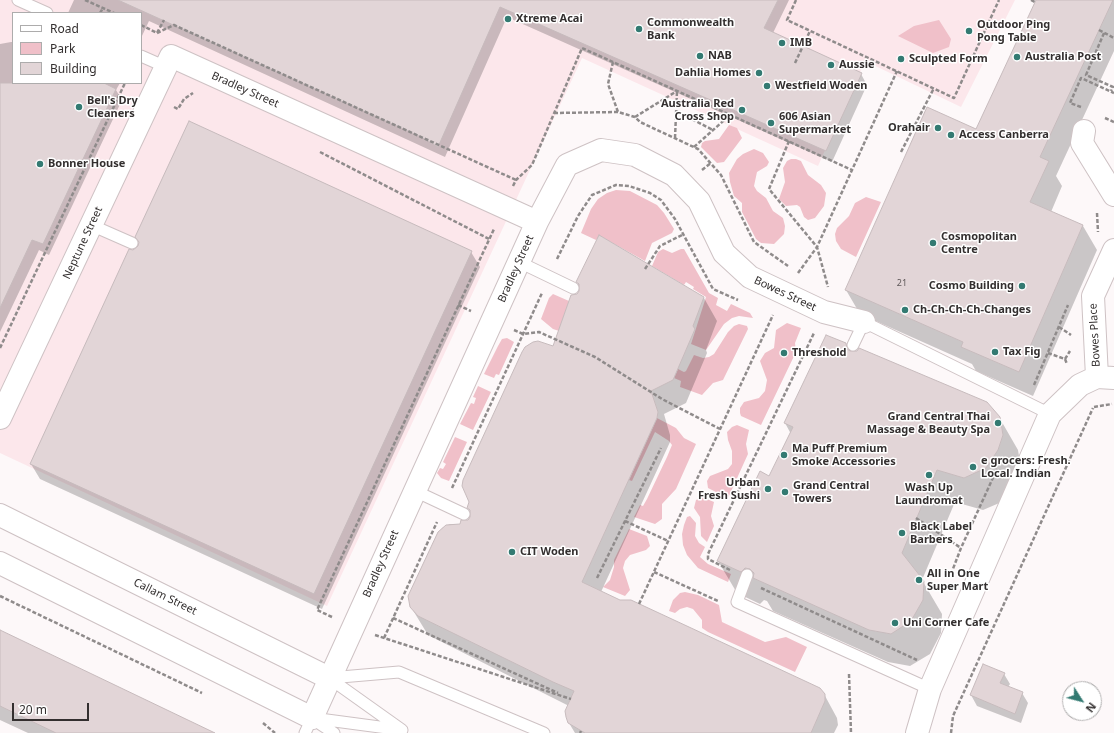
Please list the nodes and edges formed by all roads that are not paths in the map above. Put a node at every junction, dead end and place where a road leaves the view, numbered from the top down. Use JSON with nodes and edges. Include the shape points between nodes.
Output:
{"nodes":[{"id":1,"x":18,"y":0,"type":"edge"},
{"id":2,"x":45,"y":12,"type":"edge"},
{"id":3,"x":142,"y":56,"type":"edge"},
{"id":4,"x":166,"y":67,"type":"junction"},
{"id":5,"x":1084,"y":131,"type":"dead end"},
{"id":6,"x":1114,"y":195,"type":"edge"},
{"id":7,"x":537,"y":222,"type":"junction"},
{"id":8,"x":91,"y":225,"type":"junction"},
{"id":9,"x":132,"y":243,"type":"dead end"},
{"id":10,"x":1114,"y":250,"type":"edge"},
{"id":11,"x":519,"y":262,"type":"junction"},
{"id":12,"x":573,"y":288,"type":"dead end"},
{"id":13,"x":864,"y":322,"type":"junction"},
{"id":14,"x":853,"y":345,"type":"dead end"},
{"id":15,"x":1106,"y":377,"type":"edge"},
{"id":16,"x":1050,"y":414,"type":"junction"},
{"id":17,"x":0,"y":418,"type":"edge"},
{"id":18,"x":415,"y":491,"type":"junction"},
{"id":19,"x":464,"y":514,"type":"dead end"},
{"id":20,"x":0,"y":515,"type":"edge"},
{"id":21,"x":0,"y":563,"type":"edge"},
{"id":22,"x":746,"y":578,"type":"road end"},
{"id":23,"x":330,"y":678,"type":"junction"},
{"id":24,"x":930,"y":689,"type":"junction"},
{"id":25,"x":308,"y":726,"type":"edge"},
{"id":26,"x":405,"y":732,"type":"edge"},
{"id":27,"x":334,"y":733,"type":"edge"},
{"id":28,"x":544,"y":733,"type":"edge"},
{"id":29,"x":917,"y":733,"type":"edge"}],
"edges":[{"from":1,"to":2,"type":"lane"},
{"from":3,"to":4,"type":"lane"},
{"from":4,"to":7,"type":"street","name":"Bradley Street","via":[[171,56]]},
{"from":4,"to":8,"type":"street","name":"Neptune Street"},
{"from":5,"to":6,"type":"street","via":[[1082,143]]},
{"from":7,"to":11,"type":"street","name":"Bradley Street"},
{"from":7,"to":13,"type":"street","name":"Bowes Street","via":[[567,165],[601,150],[634,155],[674,175],[699,201],[724,253],[750,277],[824,312]]},
{"from":8,"to":9,"type":"lane"},
{"from":8,"to":17,"type":"street","name":"Neptune Street"},
{"from":10,"to":15,"type":"street","name":"Bowes Place","via":[[1093,296]]},
{"from":11,"to":12,"type":"lane"},
{"from":11,"to":18,"type":"street","name":"Bradley Street"},
{"from":13,"to":14,"type":"lane"},
{"from":13,"to":16,"type":"lane","name":"Bowes Street"},
{"from":15,"to":16,"type":"street","via":[[1080,385]]},
{"from":16,"to":24,"type":"street"},
{"from":18,"to":19,"type":"lane"},
{"from":18,"to":23,"type":"street","name":"Bradley Street"},
{"from":20,"to":23,"type":"street","name":"Callam Street"},
{"from":21,"to":25,"type":"street"},
{"from":22,"to":24,"type":"lane","via":[[737,602]]},
{"from":23,"to":25,"type":"street","name":"Bradley Street"},
{"from":23,"to":26,"type":"lane"},
{"from":23,"to":28,"type":"lane","via":[[399,672]]},
{"from":24,"to":29,"type":"street"},
{"from":25,"to":26,"type":"lane"},
{"from":25,"to":27,"type":"lane"}]}
